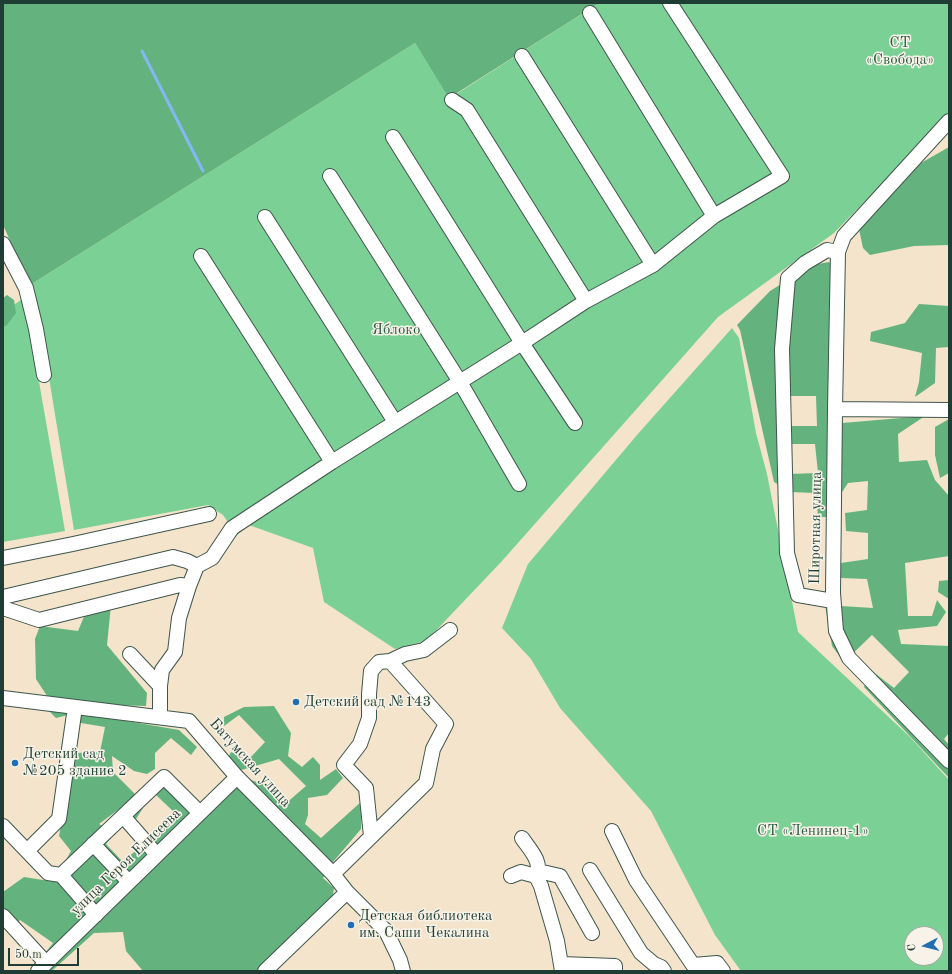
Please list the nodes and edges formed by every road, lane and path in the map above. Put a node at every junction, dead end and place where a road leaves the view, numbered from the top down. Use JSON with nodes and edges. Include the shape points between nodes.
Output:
{"nodes":[{"id":1,"x":670,"y":3,"type":"edge"},
{"id":2,"x":590,"y":13,"type":"dead end"},
{"id":3,"x":522,"y":56,"type":"dead end"},
{"id":4,"x":452,"y":100,"type":"dead end"},
{"id":5,"x":949,"y":122,"type":"edge"},
{"id":6,"x":393,"y":137,"type":"dead end"},
{"id":7,"x":330,"y":176,"type":"dead end"},
{"id":8,"x":266,"y":216,"type":"dead end"},
{"id":9,"x":714,"y":216,"type":"junction"},
{"id":10,"x":3,"y":244,"type":"edge"},
{"id":11,"x":838,"y":252,"type":"junction"},
{"id":12,"x":202,"y":256,"type":"dead end"},
{"id":13,"x":653,"y":265,"type":"junction"},
{"id":14,"x":586,"y":301,"type":"junction"},
{"id":15,"x":522,"y":343,"type":"junction"},
{"id":16,"x":44,"y":375,"type":"dead end"},
{"id":17,"x":460,"y":382,"type":"junction"},
{"id":18,"x":835,"y":409,"type":"junction"},
{"id":19,"x":949,"y":410,"type":"edge"},
{"id":20,"x":394,"y":422,"type":"junction"},
{"id":21,"x":575,"y":424,"type":"dead end"},
{"id":22,"x":332,"y":462,"type":"junction"},
{"id":23,"x":520,"y":484,"type":"dead end"},
{"id":24,"x":209,"y":514,"type":"dead end"},
{"id":25,"x":3,"y":558,"type":"edge"},
{"id":26,"x":197,"y":566,"type":"junction"},
{"id":27,"x":189,"y":586,"type":"junction"},
{"id":28,"x":3,"y":597,"type":"edge"},
{"id":29,"x":833,"y":601,"type":"junction"},
{"id":30,"x":3,"y":608,"type":"edge"},
{"id":31,"x":450,"y":630,"type":"dead end"},
{"id":32,"x":130,"y":654,"type":"dead end"},
{"id":33,"x":393,"y":655,"type":"junction"},
{"id":34,"x":160,"y":686,"type":"junction"},
{"id":35,"x":3,"y":698,"type":"edge"},
{"id":36,"x":75,"y":707,"type":"junction"},
{"id":37,"x":160,"y":717,"type":"junction"},
{"id":38,"x":949,"y":761,"type":"edge"},
{"id":39,"x":237,"y":777,"type":"junction"},
{"id":40,"x":200,"y":813,"type":"junction"},
{"id":41,"x":123,"y":816,"type":"junction"},
{"id":42,"x":3,"y":826,"type":"edge"},
{"id":43,"x":612,"y":831,"type":"dead end"},
{"id":44,"x":371,"y":836,"type":"junction"},
{"id":45,"x":522,"y":838,"type":"dead end"},
{"id":46,"x":93,"y":844,"type":"junction"},
{"id":47,"x":27,"y":851,"type":"junction"},
{"id":48,"x":157,"y":855,"type":"junction"},
{"id":49,"x":590,"y":870,"type":"dead end"},
{"id":50,"x":333,"y":874,"type":"junction"},
{"id":51,"x":537,"y":874,"type":"junction"},
{"id":52,"x":61,"y":875,"type":"junction"},
{"id":53,"x":511,"y":876,"type":"dead end"},
{"id":54,"x":130,"y":882,"type":"junction"},
{"id":55,"x":347,"y":892,"type":"junction"},
{"id":56,"x":96,"y":915,"type":"junction"},
{"id":57,"x":3,"y":916,"type":"edge"},
{"id":58,"x":592,"y":933,"type":"dead end"},
{"id":59,"x":42,"y":967,"type":"edge"},
{"id":60,"x":562,"y":967,"type":"edge"},
{"id":61,"x":694,"y":968,"type":"edge"},
{"id":62,"x":266,"y":971,"type":"edge"},
{"id":63,"x":403,"y":971,"type":"edge"},
{"id":64,"x":615,"y":971,"type":"edge"},
{"id":65,"x":664,"y":971,"type":"edge"},
{"id":66,"x":723,"y":971,"type":"edge"}],
"edges":[{"from":1,"to":9,"type":"street","via":[[782,176]]},
{"from":2,"to":9,"type":"street"},
{"from":3,"to":13,"type":"street"},
{"from":4,"to":14,"type":"street","via":[[466,110]]},
{"from":5,"to":11,"type":"street","via":[[844,236]]},
{"from":6,"to":15,"type":"street"},
{"from":7,"to":17,"type":"street"},
{"from":8,"to":20,"type":"street"},
{"from":9,"to":13,"type":"street"},
{"from":10,"to":16,"type":"street","via":[[26,288]]},
{"from":11,"to":18,"type":"street","name":"Широтная улица"},
{"from":11,"to":29,"type":"street","via":[[827,250],[805,263],[788,278],[782,349],[787,553],[798,595]]},
{"from":12,"to":22,"type":"street"},
{"from":13,"to":14,"type":"street"},
{"from":14,"to":15,"type":"street"},
{"from":15,"to":17,"type":"street"},
{"from":15,"to":21,"type":"street"},
{"from":17,"to":20,"type":"street"},
{"from":17,"to":23,"type":"street"},
{"from":18,"to":19,"type":"street"},
{"from":18,"to":29,"type":"street","name":"Широтная улица"},
{"from":20,"to":22,"type":"street"},
{"from":22,"to":26,"type":"street","via":[[232,528],[212,558]]},
{"from":24,"to":25,"type":"street"},
{"from":26,"to":27,"type":"street"},
{"from":26,"to":28,"type":"street","via":[[173,558]]},
{"from":27,"to":30,"type":"street","via":[[180,585],[39,620]]},
{"from":27,"to":34,"type":"street","via":[[179,618],[175,652],[162,670]]},
{"from":29,"to":38,"type":"street","name":"Широтная улица","via":[[836,631],[849,658]]},
{"from":31,"to":33,"type":"street","via":[[424,650]]},
{"from":32,"to":34,"type":"street"},
{"from":33,"to":44,"type":"street","via":[[379,662],[371,671],[368,694],[369,718],[360,744],[344,765],[366,788]]},
{"from":33,"to":44,"type":"street","via":[[446,724],[433,749],[426,783]]},
{"from":34,"to":37,"type":"street"},
{"from":35,"to":36,"type":"street","name":"Батумская улица"},
{"from":36,"to":37,"type":"street","name":"Батумская улица"},
{"from":36,"to":47,"type":"street","via":[[59,819]]},
{"from":37,"to":39,"type":"street","name":"Батумская улица","via":[[189,721]]},
{"from":39,"to":40,"type":"street","name":"улица Героя Елисеева"},
{"from":39,"to":50,"type":"street","name":"Батумская улица"},
{"from":40,"to":41,"type":"street","via":[[164,777]]},
{"from":40,"to":48,"type":"street","name":"улица Героя Елисеева"},
{"from":41,"to":46,"type":"street"},
{"from":41,"to":48,"type":"street"},
{"from":42,"to":47,"type":"street"},
{"from":43,"to":61,"type":"street","via":[[636,880]]},
{"from":44,"to":50,"type":"street"},
{"from":45,"to":51,"type":"street","via":[[537,859]]},
{"from":46,"to":52,"type":"street"},
{"from":46,"to":54,"type":"street"},
{"from":47,"to":52,"type":"street","via":[[48,872]]},
{"from":48,"to":54,"type":"street","name":"улица Героя Елисеева"},
{"from":49,"to":65,"type":"street","via":[[641,953]]},
{"from":50,"to":55,"type":"street","name":"Батумская улица"},
{"from":51,"to":53,"type":"street","via":[[521,872]]},
{"from":51,"to":58,"type":"street","via":[[560,876]]},
{"from":51,"to":60,"type":"street"},
{"from":52,"to":56,"type":"street"},
{"from":54,"to":56,"type":"street","name":"улица Героя Елисеева"},
{"from":55,"to":62,"type":"street"},
{"from":55,"to":63,"type":"street","name":"Батумская улица","via":[[386,931]]},
{"from":56,"to":59,"type":"street","name":"улица Героя Елисеева"},
{"from":57,"to":59,"type":"street"},
{"from":60,"to":64,"type":"street","via":[[615,966]]},
{"from":61,"to":66,"type":"street","via":[[717,963]]}]}
